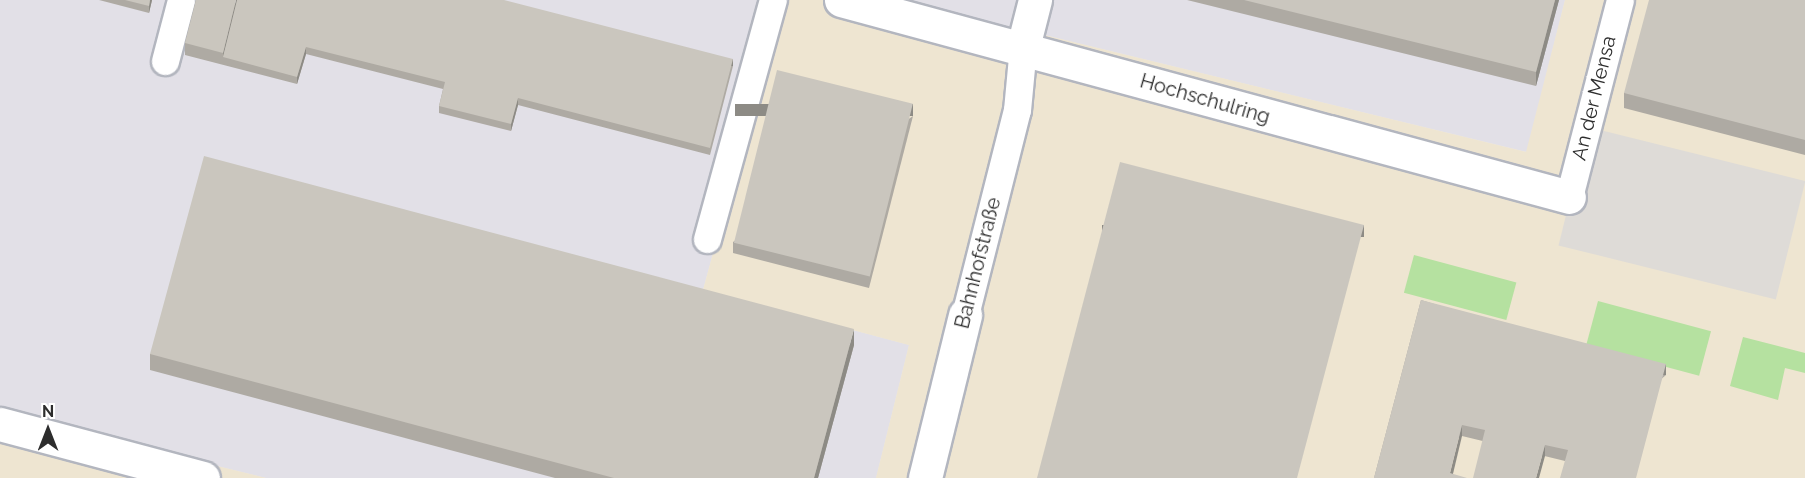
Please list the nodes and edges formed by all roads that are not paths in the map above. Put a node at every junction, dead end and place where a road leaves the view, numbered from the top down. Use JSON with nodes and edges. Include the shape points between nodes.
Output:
{"nodes":[{"id":1,"x":181,"y":0,"type":"edge"},
{"id":2,"x":773,"y":0,"type":"edge"},
{"id":3,"x":841,"y":0,"type":"edge"},
{"id":4,"x":1035,"y":0,"type":"edge"},
{"id":5,"x":1620,"y":0,"type":"edge"},
{"id":6,"x":1023,"y":47,"type":"junction"},
{"id":7,"x":165,"y":61,"type":"dead end"},
{"id":8,"x":1569,"y":197,"type":"joint"},
{"id":9,"x":707,"y":239,"type":"dead end"},
{"id":10,"x":965,"y":315,"type":"joint"},
{"id":11,"x":0,"y":424,"type":"edge"},
{"id":12,"x":203,"y":478,"type":"edge"},
{"id":13,"x":925,"y":478,"type":"edge"}],
"edges":[{"from":1,"to":7,"type":"lane"},
{"from":2,"to":9,"type":"lane"},
{"from":3,"to":6,"type":"street","name":"Hochschulring"},
{"from":4,"to":6,"type":"street"},
{"from":5,"to":8,"type":"lane","name":"An der Mensa"},
{"from":6,"to":8,"type":"street","name":"Hochschulring"},
{"from":6,"to":10,"type":"lane","name":"Bahnhofstraße","via":[[1017,110]]},
{"from":10,"to":13,"type":"street","name":"Bahnhofstraße"},
{"from":11,"to":12,"type":"street"}]}
